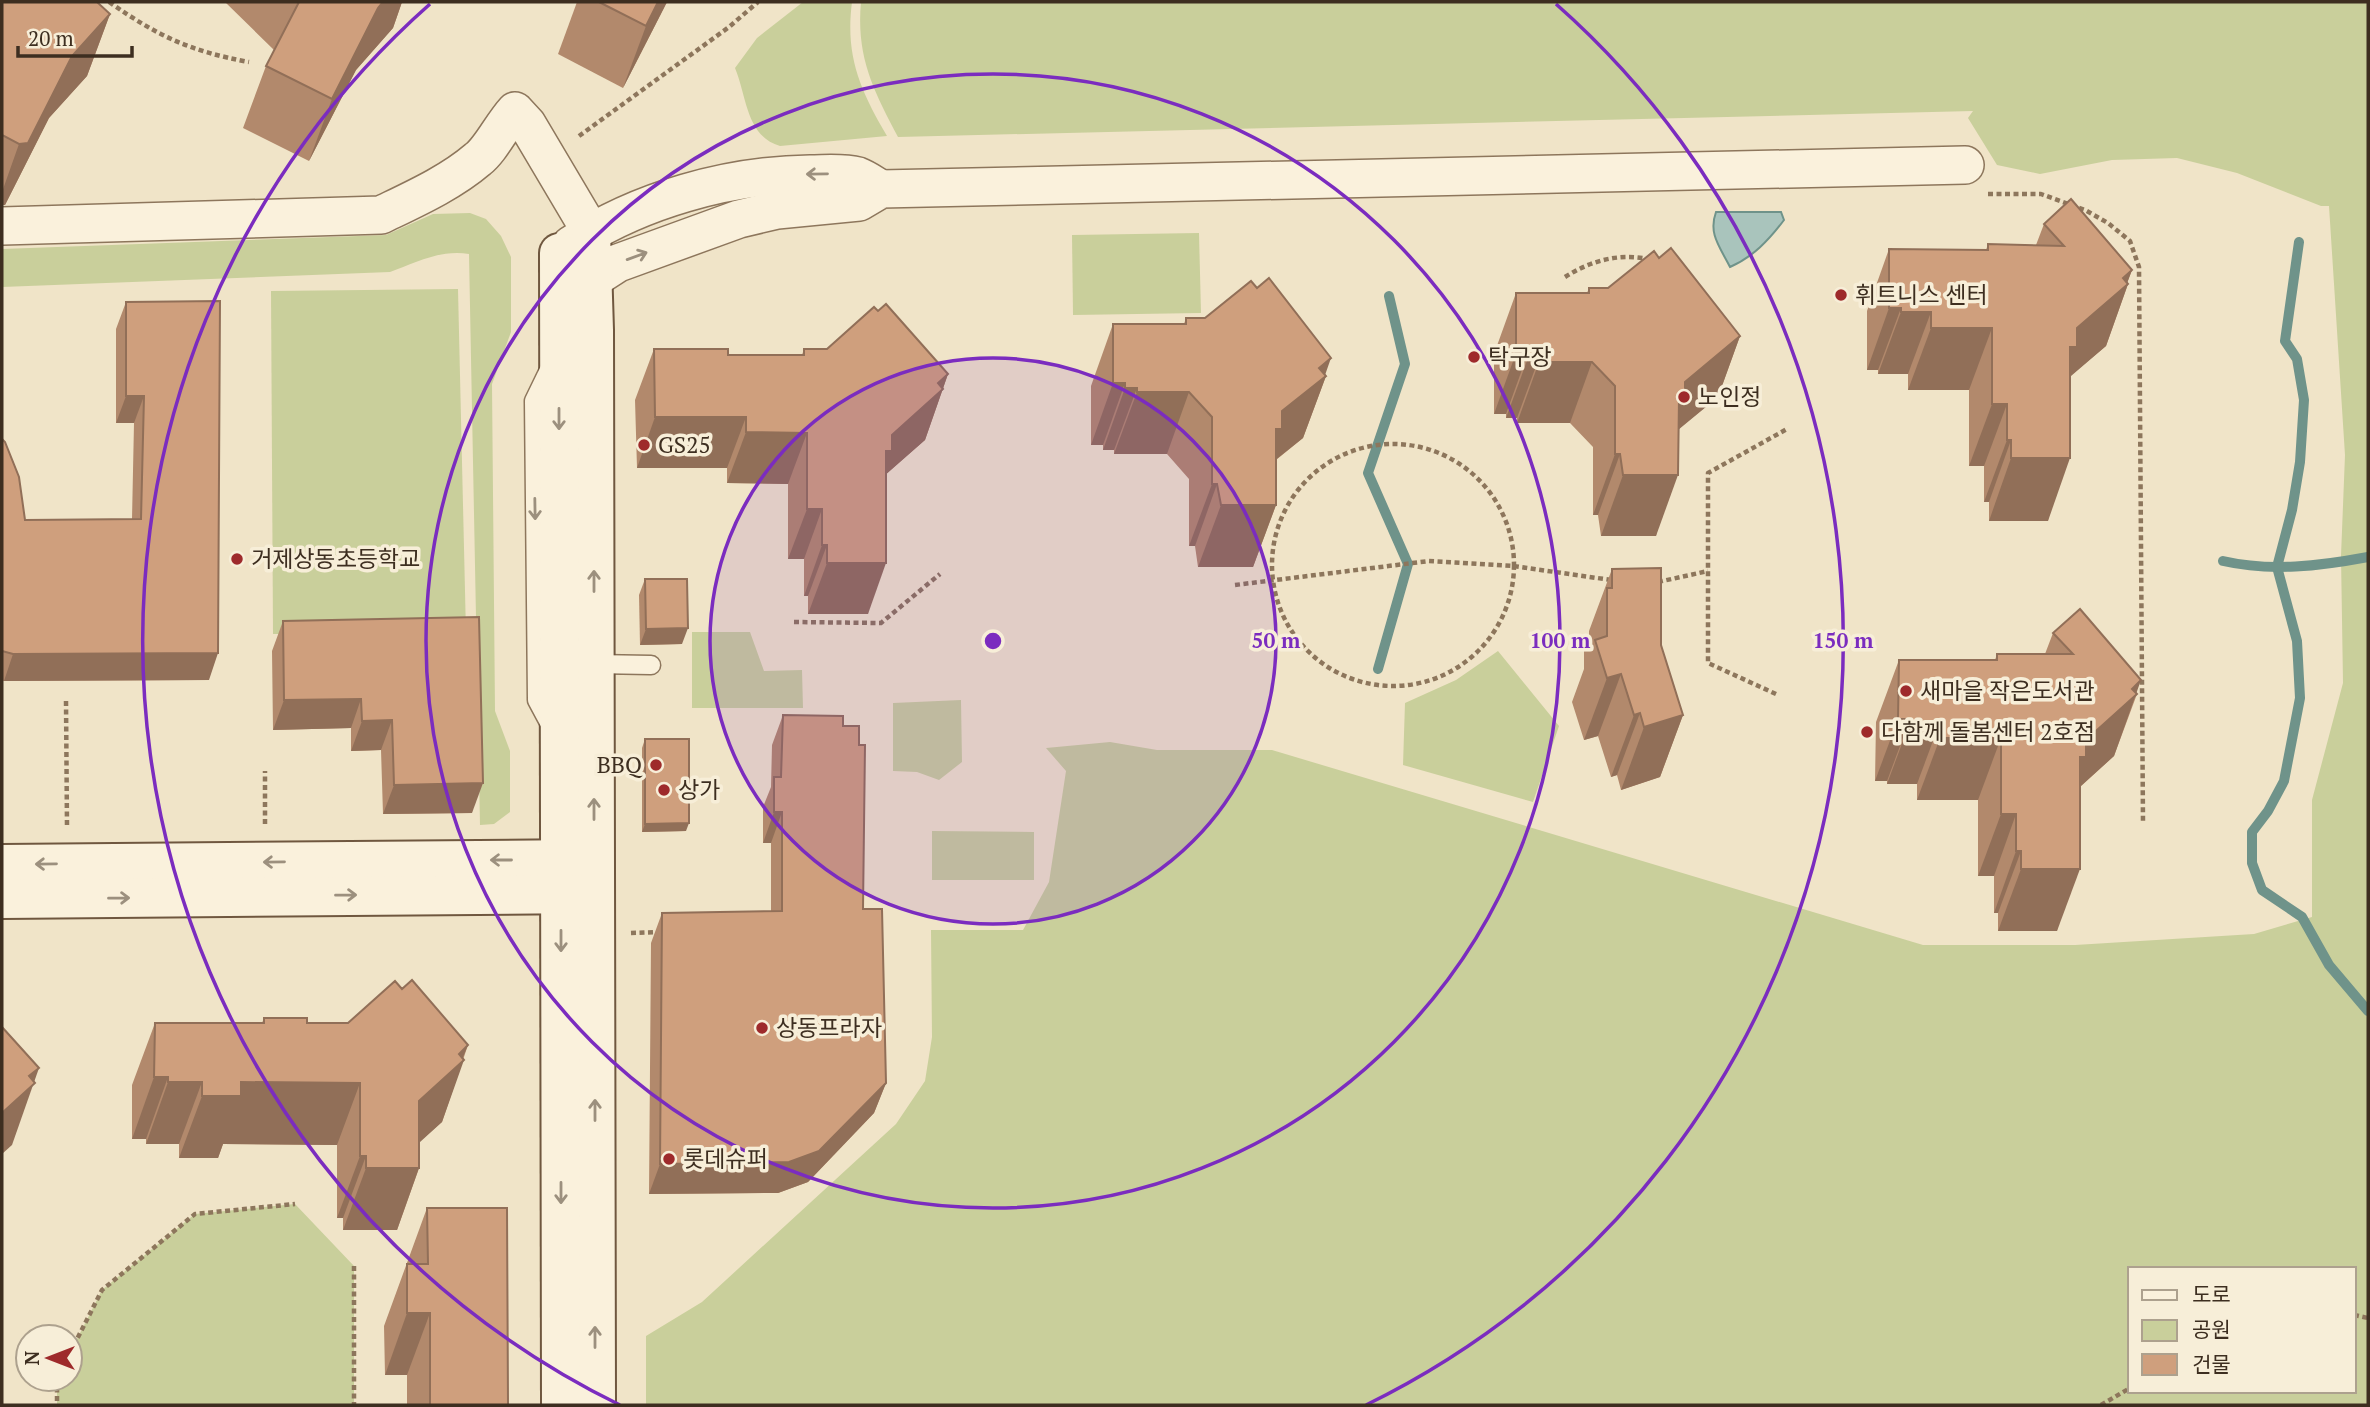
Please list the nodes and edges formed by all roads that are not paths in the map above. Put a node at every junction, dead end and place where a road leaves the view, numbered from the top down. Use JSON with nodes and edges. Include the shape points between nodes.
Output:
{"nodes":[{"id":1,"x":508,"y":119,"type":"junction"},
{"id":2,"x":1972,"y":180,"type":"road end"},
{"id":3,"x":881,"y":189,"type":"junction"},
{"id":4,"x":2,"y":226,"type":"edge"},
{"id":5,"x":591,"y":232,"type":"junction"},
{"id":6,"x":559,"y":253,"type":"junction"},
{"id":7,"x":593,"y":276,"type":"junction"},
{"id":8,"x":558,"y":303,"type":"junction"},
{"id":9,"x":594,"y":664,"type":"junction"},
{"id":10,"x":651,"y":665,"type":"dead end"},
{"id":11,"x":2,"y":864,"type":"edge"},
{"id":12,"x":578,"y":876,"type":"junction"},
{"id":13,"x":2,"y":899,"type":"edge"},
{"id":14,"x":561,"y":1405,"type":"edge"},
{"id":15,"x":596,"y":1405,"type":"edge"}],
"edges":[{"from":1,"to":4,"type":"street","via":[[480,158],[382,215]]},
{"from":1,"to":5,"type":"street","via":[[527,124]]},
{"from":1,"to":6,"type":"street","via":[[512,138],[554,212]]},
{"from":2,"to":3,"type":"street"},
{"from":3,"to":5,"type":"street","one_way":true,"via":[[858,176],[764,175],[652,205]]},
{"from":7,"to":3,"type":"street","one_way":true,"via":[[739,219],[777,209],[859,202]]},
{"from":5,"to":6,"type":"street"},
{"from":5,"to":7,"type":"street"},
{"from":6,"to":8,"type":"street"},
{"from":7,"to":8,"type":"street"},
{"from":9,"to":7,"type":"street","one_way":true},
{"from":8,"to":12,"type":"street","one_way":true,"via":[[561,746]]},
{"from":9,"to":10,"type":"lane"},
{"from":12,"to":9,"type":"street","one_way":true},
{"from":12,"to":11,"type":"street","one_way":true},
{"from":13,"to":12,"type":"street","one_way":true},
{"from":12,"to":14,"type":"street","one_way":true},
{"from":15,"to":12,"type":"street","one_way":true}]}
